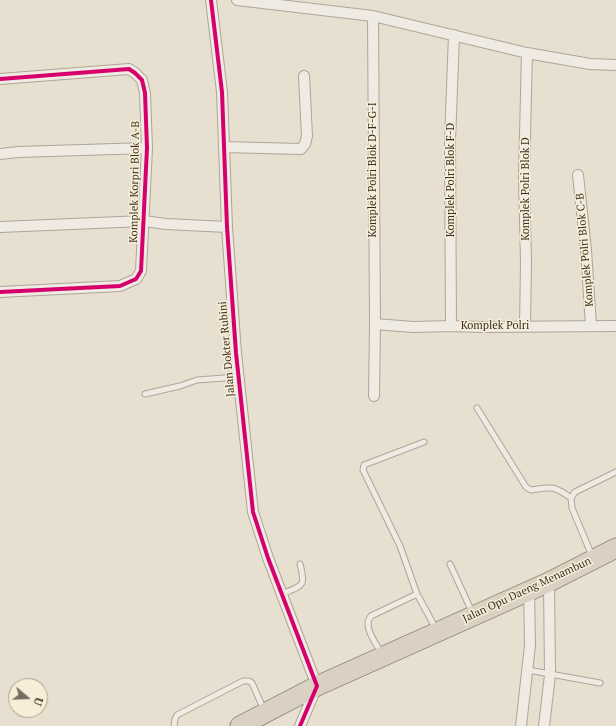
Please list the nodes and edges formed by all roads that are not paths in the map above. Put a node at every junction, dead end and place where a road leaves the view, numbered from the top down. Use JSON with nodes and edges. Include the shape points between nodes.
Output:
{"nodes":[{"id":1,"x":211,"y":0,"type":"edge"},
{"id":2,"x":237,"y":0,"type":"edge"},
{"id":3,"x":373,"y":16,"type":"junction"},
{"id":4,"x":454,"y":35,"type":"junction"},
{"id":5,"x":527,"y":53,"type":"junction"},
{"id":6,"x":616,"y":65,"type":"edge"},
{"id":7,"x":304,"y":76,"type":"dead end"},
{"id":8,"x":0,"y":79,"type":"edge"},
{"id":9,"x":224,"y":147,"type":"junction"},
{"id":10,"x":147,"y":148,"type":"junction"},
{"id":11,"x":0,"y":154,"type":"edge"},
{"id":12,"x":578,"y":175,"type":"dead end"},
{"id":13,"x":144,"y":221,"type":"junction"},
{"id":14,"x":0,"y":227,"type":"edge"},
{"id":15,"x":228,"y":227,"type":"junction"},
{"id":16,"x":0,"y":292,"type":"edge"},
{"id":17,"x":375,"y":324,"type":"junction"},
{"id":18,"x":451,"y":326,"type":"junction"},
{"id":19,"x":525,"y":326,"type":"junction"},
{"id":20,"x":591,"y":326,"type":"junction"},
{"id":21,"x":616,"y":326,"type":"edge"},
{"id":22,"x":238,"y":377,"type":"junction"},
{"id":23,"x":145,"y":394,"type":"dead end"},
{"id":24,"x":374,"y":396,"type":"dead end"},
{"id":25,"x":476,"y":408,"type":"dead end"},
{"id":26,"x":424,"y":442,"type":"dead end"},
{"id":27,"x":616,"y":472,"type":"edge"},
{"id":28,"x":571,"y":498,"type":"junction"},
{"id":29,"x":616,"y":548,"type":"edge"},
{"id":30,"x":594,"y":559,"type":"junction"},
{"id":31,"x":300,"y":564,"type":"dead end"},
{"id":32,"x":450,"y":564,"type":"dead end"},
{"id":33,"x":549,"y":582,"type":"junction"},
{"id":34,"x":529,"y":591,"type":"junction"},
{"id":35,"x":282,"y":594,"type":"junction"},
{"id":36,"x":417,"y":594,"type":"junction"},
{"id":37,"x":470,"y":608,"type":"junction"},
{"id":38,"x":433,"y":625,"type":"junction"},
{"id":39,"x":382,"y":655,"type":"junction"},
{"id":40,"x":528,"y":670,"type":"junction"},
{"id":41,"x":550,"y":675,"type":"junction"},
{"id":42,"x":600,"y":683,"type":"dead end"},
{"id":43,"x":316,"y":686,"type":"junction"},
{"id":44,"x":263,"y":707,"type":"junction"},
{"id":45,"x":174,"y":726,"type":"edge"},
{"id":46,"x":240,"y":726,"type":"edge"},
{"id":47,"x":300,"y":726,"type":"edge"},
{"id":48,"x":520,"y":726,"type":"edge"},
{"id":49,"x":544,"y":726,"type":"edge"}],
"edges":[{"from":1,"to":9,"type":"street","name":"Jalan Dokter Rubini","via":[[222,92]]},
{"from":2,"to":3,"type":"street"},
{"from":3,"to":4,"type":"street"},
{"from":3,"to":17,"type":"street","name":"Komplek Polri Blok D-F-G-I"},
{"from":4,"to":5,"type":"street"},
{"from":4,"to":18,"type":"street","name":"Komplek Polri Blok F-D","via":[[450,141]]},
{"from":5,"to":6,"type":"street","via":[[590,64]]},
{"from":5,"to":19,"type":"street","name":"Komplek Polri Blok D","via":[[524,177]]},
{"from":7,"to":9,"type":"street","via":[[307,136],[301,149]]},
{"from":8,"to":10,"type":"street","name":"Komplek Korpri Blok A-B","via":[[129,69],[142,80],[145,93]]},
{"from":9,"to":15,"type":"street","name":"Jalan Dokter Rubini"},
{"from":10,"to":11,"type":"street"},
{"from":10,"to":13,"type":"street","name":"Komplek Korpri Blok A-B"},
{"from":12,"to":20,"type":"street","name":"Komplek Polri Blok C-B"},
{"from":13,"to":14,"type":"street"},
{"from":13,"to":15,"type":"street"},
{"from":13,"to":16,"type":"street","name":"Komplek Korpri Blok A-B","via":[[141,271],[136,279],[120,286]]},
{"from":15,"to":22,"type":"street","name":"Jalan Dokter Rubini"},
{"from":17,"to":18,"type":"street","name":"Komplek Polri"},
{"from":17,"to":24,"type":"street","name":"Komplek Polri Blok D-F-G-I"},
{"from":18,"to":19,"type":"street","name":"Komplek Polri"},
{"from":19,"to":20,"type":"street","name":"Komplek Polri"},
{"from":20,"to":21,"type":"street","name":"Komplek Polri"},
{"from":22,"to":23,"type":"lane","via":[[197,380]]},
{"from":22,"to":35,"type":"street","name":"Jalan Dokter Rubini","via":[[253,512]]},
{"from":25,"to":28,"type":"lane","via":[[526,487],[531,490],[551,487],[561,490]]},
{"from":26,"to":36,"type":"lane","via":[[363,467],[400,546]]},
{"from":27,"to":28,"type":"lane","via":[[574,492]]},
{"from":28,"to":30,"type":"lane","via":[[572,508]]},
{"from":29,"to":30,"type":"highway","name":"Jalan Opu Daeng Menambun"},
{"from":30,"to":33,"type":"highway","name":"Jalan Opu Daeng Menambun"},
{"from":31,"to":35,"type":"lane","via":[[303,583]]},
{"from":32,"to":37,"type":"lane"},
{"from":33,"to":34,"type":"highway","name":"Jalan Opu Daeng Menambun"},
{"from":33,"to":41,"type":"street"},
{"from":34,"to":37,"type":"highway","name":"Jalan Opu Daeng Menambun"},
{"from":34,"to":40,"type":"street"},
{"from":35,"to":43,"type":"street","name":"Jalan Dokter Rubini"},
{"from":36,"to":38,"type":"lane"},
{"from":36,"to":39,"type":"lane","via":[[369,619],[367,626]]},
{"from":37,"to":38,"type":"highway","name":"Jalan Opu Daeng Menambun"},
{"from":38,"to":39,"type":"highway","name":"Jalan Opu Daeng Menambun"},
{"from":39,"to":43,"type":"highway","name":"Jalan Opu Daeng Menambun"},
{"from":40,"to":41,"type":"lane"},
{"from":40,"to":48,"type":"street"},
{"from":41,"to":42,"type":"lane"},
{"from":41,"to":49,"type":"street"},
{"from":43,"to":44,"type":"highway","name":"Jalan Opu Daeng Menambun"},
{"from":43,"to":47,"type":"street"},
{"from":44,"to":45,"type":"lane","via":[[252,683],[243,681],[177,714]]},
{"from":44,"to":46,"type":"highway","name":"Jalan Opu Daeng Menambun"}]}
